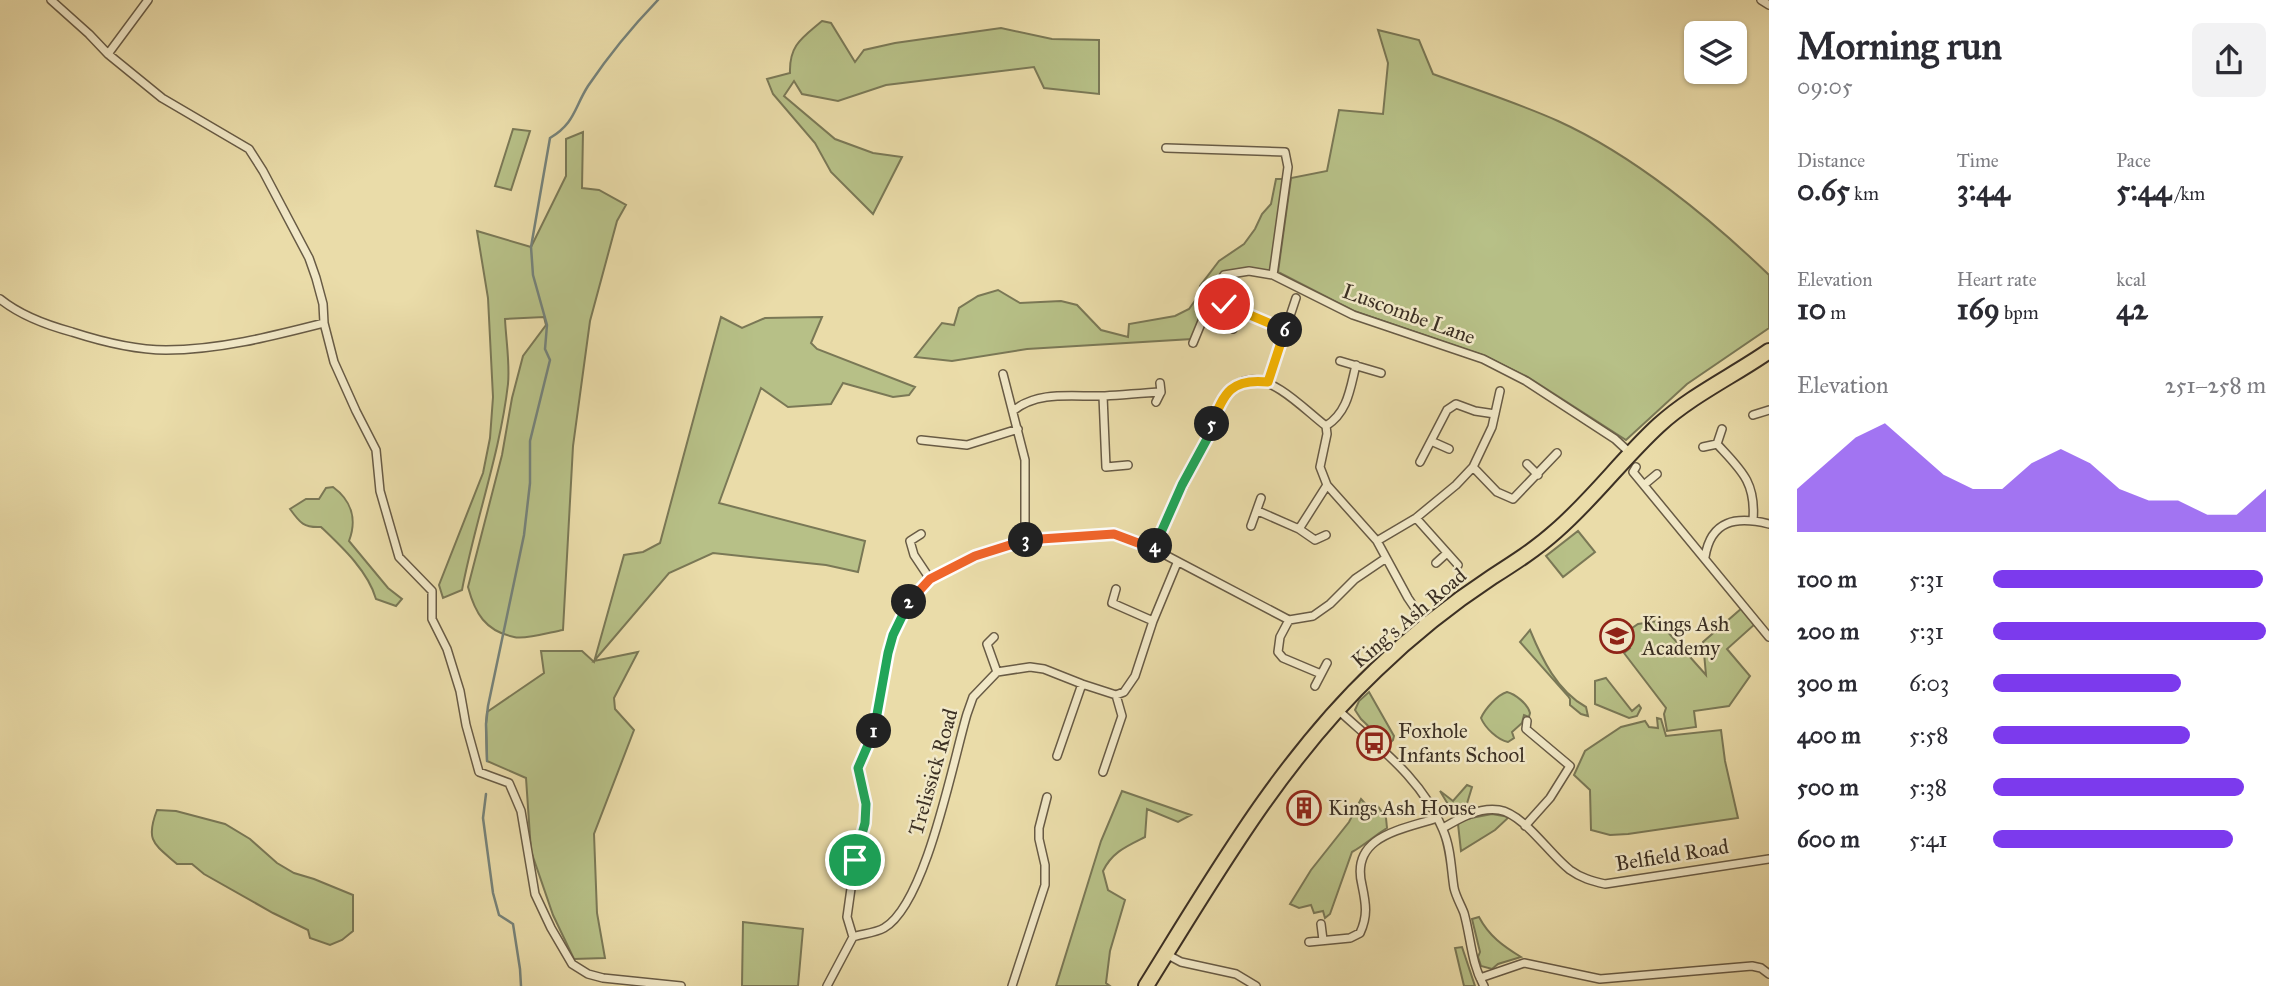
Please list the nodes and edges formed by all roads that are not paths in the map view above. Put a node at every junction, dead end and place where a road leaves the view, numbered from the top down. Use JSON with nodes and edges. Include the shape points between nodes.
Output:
{"nodes":[{"id":1,"x":51,"y":0,"type":"edge"},
{"id":2,"x":148,"y":0,"type":"edge"},
{"id":3,"x":1761,"y":0,"type":"edge"},
{"id":4,"x":1769,"y":5,"type":"edge"},
{"id":5,"x":107,"y":54,"type":"junction"},
{"id":6,"x":1166,"y":148,"type":"dead end"},
{"id":7,"x":1273,"y":275,"type":"junction"},
{"id":8,"x":1296,"y":298,"type":"dead end"},
{"id":9,"x":0,"y":299,"type":"edge"},
{"id":10,"x":1224,"y":304,"type":"dead end"},
{"id":11,"x":1241,"y":312,"type":"junction"},
{"id":12,"x":324,"y":323,"type":"junction"},
{"id":13,"x":1233,"y":329,"type":"dead end"},
{"id":14,"x":1285,"y":329,"type":"junction"},
{"id":15,"x":1194,"y":343,"type":"dead end"},
{"id":16,"x":1769,"y":351,"type":"edge"},
{"id":17,"x":1340,"y":360,"type":"dead end"},
{"id":18,"x":1356,"y":365,"type":"junction"},
{"id":19,"x":1381,"y":373,"type":"dead end"},
{"id":20,"x":1003,"y":374,"type":"dead end"},
{"id":21,"x":1268,"y":382,"type":"junction"},
{"id":22,"x":1160,"y":383,"type":"dead end"},
{"id":23,"x":1500,"y":391,"type":"dead end"},
{"id":24,"x":1161,"y":392,"type":"junction"},
{"id":25,"x":1103,"y":396,"type":"junction"},
{"id":26,"x":1156,"y":402,"type":"dead end"},
{"id":27,"x":1769,"y":410,"type":"edge"},
{"id":28,"x":1013,"y":411,"type":"junction"},
{"id":29,"x":1495,"y":414,"type":"junction"},
{"id":30,"x":1753,"y":415,"type":"dead end"},
{"id":31,"x":1326,"y":426,"type":"junction"},
{"id":32,"x":1018,"y":429,"type":"junction"},
{"id":33,"x":1721,"y":429,"type":"dead end"},
{"id":34,"x":921,"y":440,"type":"dead end"},
{"id":35,"x":1431,"y":441,"type":"junction"},
{"id":36,"x":1717,"y":444,"type":"junction"},
{"id":37,"x":1703,"y":447,"type":"dead end"},
{"id":38,"x":1449,"y":449,"type":"dead end"},
{"id":39,"x":1557,"y":453,"type":"dead end"},
{"id":40,"x":1633,"y":460,"type":"junction"},
{"id":41,"x":1420,"y":462,"type":"dead end"},
{"id":42,"x":1527,"y":464,"type":"dead end"},
{"id":43,"x":1128,"y":465,"type":"dead end"},
{"id":44,"x":1473,"y":467,"type":"junction"},
{"id":45,"x":1657,"y":474,"type":"dead end"},
{"id":46,"x":1538,"y":475,"type":"junction"},
{"id":47,"x":1645,"y":484,"type":"junction"},
{"id":48,"x":1327,"y":485,"type":"junction"},
{"id":49,"x":1262,"y":498,"type":"dead end"},
{"id":50,"x":1258,"y":511,"type":"junction"},
{"id":51,"x":1416,"y":518,"type":"junction"},
{"id":52,"x":1753,"y":520,"type":"junction"},
{"id":53,"x":1769,"y":524,"type":"edge"},
{"id":54,"x":1251,"y":526,"type":"dead end"},
{"id":55,"x":1298,"y":530,"type":"junction"},
{"id":56,"x":921,"y":534,"type":"dead end"},
{"id":57,"x":900,"y":535,"type":"dead end"},
{"id":58,"x":1326,"y":535,"type":"dead end"},
{"id":59,"x":1025,"y":540,"type":"junction"},
{"id":60,"x":910,"y":541,"type":"junction"},
{"id":61,"x":1377,"y":541,"type":"junction"},
{"id":62,"x":1154,"y":549,"type":"junction"},
{"id":63,"x":1447,"y":553,"type":"junction"},
{"id":64,"x":1704,"y":557,"type":"junction"},
{"id":65,"x":1386,"y":558,"type":"junction"},
{"id":66,"x":1177,"y":563,"type":"junction"},
{"id":67,"x":1436,"y":563,"type":"dead end"},
{"id":68,"x":1458,"y":565,"type":"dead end"},
{"id":69,"x":930,"y":579,"type":"junction"},
{"id":70,"x":1116,"y":589,"type":"dead end"},
{"id":71,"x":1112,"y":603,"type":"junction"},
{"id":72,"x":1107,"y":613,"type":"dead end"},
{"id":73,"x":1289,"y":620,"type":"junction"},
{"id":74,"x":1153,"y":621,"type":"junction"},
{"id":75,"x":1427,"y":626,"type":"junction"},
{"id":76,"x":994,"y":636,"type":"dead end"},
{"id":77,"x":1769,"y":637,"type":"edge"},
{"id":78,"x":977,"y":642,"type":"dead end"},
{"id":79,"x":987,"y":643,"type":"junction"},
{"id":80,"x":1327,"y":663,"type":"dead end"},
{"id":81,"x":997,"y":672,"type":"junction"},
{"id":82,"x":1321,"y":674,"type":"junction"},
{"id":83,"x":1082,"y":684,"type":"junction"},
{"id":84,"x":1315,"y":686,"type":"dead end"},
{"id":85,"x":1116,"y":695,"type":"junction"},
{"id":86,"x":1337,"y":708,"type":"junction"},
{"id":87,"x":1524,"y":727,"type":"dead end"},
{"id":88,"x":1057,"y":757,"type":"dead end"},
{"id":89,"x":1103,"y":772,"type":"dead end"},
{"id":90,"x":1047,"y":797,"type":"dead end"},
{"id":91,"x":1437,"y":818,"type":"junction"},
{"id":92,"x":1525,"y":826,"type":"junction"},
{"id":93,"x":1443,"y":828,"type":"junction"},
{"id":94,"x":840,"y":848,"type":"dead end"},
{"id":95,"x":857,"y":852,"type":"junction"},
{"id":96,"x":1769,"y":859,"type":"edge"},
{"id":97,"x":1321,"y":924,"type":"dead end"},
{"id":98,"x":853,"y":937,"type":"junction"},
{"id":99,"x":1323,"y":940,"type":"junction"},
{"id":100,"x":1309,"y":942,"type":"dead end"},
{"id":101,"x":1166,"y":954,"type":"junction"},
{"id":102,"x":1769,"y":974,"type":"edge"},
{"id":103,"x":1482,"y":982,"type":"edge"},
{"id":104,"x":681,"y":986,"type":"edge"},
{"id":105,"x":827,"y":986,"type":"edge"},
{"id":106,"x":1012,"y":986,"type":"edge"},
{"id":107,"x":1146,"y":986,"type":"edge"},
{"id":108,"x":1256,"y":986,"type":"edge"}],
"edges":[{"from":1,"to":5,"type":"street"},
{"from":2,"to":5,"type":"street"},
{"from":3,"to":4,"type":"street"},
{"from":5,"to":12,"type":"street","via":[[190,117],[249,149],[309,258]]},
{"from":6,"to":7,"type":"street","via":[[1285,152],[1288,167]]},
{"from":7,"to":15,"type":"street","via":[[1249,271],[1224,275]]},
{"from":7,"to":40,"type":"street","name":"Luscombe Lane","via":[[1353,315],[1483,359],[1615,439]]},
{"from":8,"to":14,"type":"street"},
{"from":9,"to":12,"type":"street","via":[[39,322],[104,342],[164,350],[244,341]]},
{"from":10,"to":11,"type":"street"},
{"from":11,"to":13,"type":"street"},
{"from":11,"to":14,"type":"street"},
{"from":12,"to":104,"type":"street","via":[[334,362],[376,450],[380,491],[399,557],[432,591],[432,619],[457,680],[479,772],[509,783],[521,811],[535,894],[551,928],[572,964],[588,974]]},
{"from":14,"to":21,"type":"street"},
{"from":16,"to":40,"type":"highway","name":"King's Ash Road","via":[[1661,423]]},
{"from":17,"to":18,"type":"street"},
{"from":18,"to":19,"type":"street"},
{"from":18,"to":31,"type":"street","via":[[1347,404]]},
{"from":20,"to":28,"type":"street"},
{"from":21,"to":31,"type":"street"},
{"from":21,"to":62,"type":"street","via":[[1237,383],[1226,396]]},
{"from":22,"to":24,"type":"street"},
{"from":23,"to":29,"type":"street"},
{"from":24,"to":25,"type":"street"},
{"from":24,"to":26,"type":"street"},
{"from":25,"to":28,"type":"street","via":[[1035,399]]},
{"from":25,"to":43,"type":"street","via":[[1106,467]]},
{"from":27,"to":30,"type":"street"},
{"from":28,"to":32,"type":"street"},
{"from":29,"to":35,"type":"street","via":[[1456,404],[1447,410]]},
{"from":29,"to":44,"type":"street"},
{"from":31,"to":48,"type":"street","via":[[1320,467]]},
{"from":32,"to":34,"type":"street","via":[[967,444]]},
{"from":32,"to":59,"type":"street","via":[[1025,460]]},
{"from":33,"to":36,"type":"street"},
{"from":35,"to":38,"type":"street"},
{"from":35,"to":41,"type":"street"},
{"from":36,"to":37,"type":"street"},
{"from":36,"to":52,"type":"street","via":[[1750,484]]},
{"from":39,"to":46,"type":"street"},
{"from":40,"to":47,"type":"street","via":[[1633,472]]},
{"from":40,"to":75,"type":"highway","name":"King's Ash Road","via":[[1556,532]]},
{"from":42,"to":46,"type":"street"},
{"from":44,"to":46,"type":"street","via":[[1497,492],[1513,499]]},
{"from":44,"to":51,"type":"street"},
{"from":45,"to":47,"type":"street"},
{"from":47,"to":64,"type":"street"},
{"from":48,"to":55,"type":"street"},
{"from":48,"to":61,"type":"street"},
{"from":49,"to":50,"type":"street"},
{"from":50,"to":54,"type":"street"},
{"from":50,"to":55,"type":"street"},
{"from":51,"to":61,"type":"street"},
{"from":51,"to":63,"type":"street"},
{"from":52,"to":53,"type":"street"},
{"from":52,"to":64,"type":"street","via":[[1721,526],[1711,535]]},
{"from":55,"to":58,"type":"street","via":[[1315,540]]},
{"from":56,"to":60,"type":"street"},
{"from":57,"to":60,"type":"street"},
{"from":59,"to":62,"type":"street","via":[[1114,534]]},
{"from":59,"to":69,"type":"street","via":[[975,556]]},
{"from":60,"to":69,"type":"street"},
{"from":61,"to":65,"type":"street"},
{"from":62,"to":66,"type":"street"},
{"from":63,"to":67,"type":"street"},
{"from":63,"to":68,"type":"street"},
{"from":64,"to":77,"type":"street"},
{"from":65,"to":73,"type":"street","via":[[1313,617]]},
{"from":65,"to":75,"type":"street"},
{"from":66,"to":73,"type":"street"},
{"from":66,"to":74,"type":"street"},
{"from":69,"to":95,"type":"street","via":[[909,602],[888,653],[876,725],[858,768],[866,804]]},
{"from":70,"to":71,"type":"street"},
{"from":71,"to":72,"type":"street"},
{"from":71,"to":74,"type":"street"},
{"from":73,"to":82,"type":"street","via":[[1278,652]]},
{"from":74,"to":85,"type":"street","via":[[1135,676],[1124,692]]},
{"from":75,"to":86,"type":"highway","name":"King's Ash Road"},
{"from":76,"to":79,"type":"street"},
{"from":78,"to":79,"type":"street"},
{"from":79,"to":81,"type":"street"},
{"from":80,"to":82,"type":"street"},
{"from":81,"to":83,"type":"street","via":[[1044,668]]},
{"from":81,"to":98,"type":"street","name":"Trelissick Road","via":[[973,697],[913,890],[885,927]]},
{"from":82,"to":84,"type":"street"},
{"from":83,"to":85,"type":"street"},
{"from":83,"to":88,"type":"street"},
{"from":85,"to":89,"type":"street","via":[[1122,716]]},
{"from":86,"to":91,"type":"street","via":[[1408,775]]},
{"from":86,"to":101,"type":"highway","name":"King's Ash Road","via":[[1289,766]]},
{"from":87,"to":92,"type":"street","via":[[1570,766]]},
{"from":90,"to":106,"type":"street","via":[[1039,828],[1045,884]]},
{"from":91,"to":93,"type":"street"},
{"from":91,"to":99,"type":"street","via":[[1387,834],[1370,845],[1359,872],[1367,907],[1360,933]]},
{"from":92,"to":93,"type":"street","name":"Belfield Road","via":[[1511,814],[1492,809],[1463,816]]},
{"from":92,"to":96,"type":"street","name":"Belfield Road","via":[[1567,868],[1605,884]]},
{"from":93,"to":103,"type":"street","via":[[1454,890]]},
{"from":94,"to":95,"type":"street"},
{"from":95,"to":98,"type":"street","via":[[847,917]]},
{"from":97,"to":99,"type":"street"},
{"from":98,"to":105,"type":"street"},
{"from":99,"to":100,"type":"street"},
{"from":101,"to":107,"type":"highway","name":"King's Ash Road"},
{"from":101,"to":108,"type":"street","via":[[1181,962],[1236,974]]},
{"from":102,"to":103,"type":"street","via":[[1752,966],[1601,979],[1524,963]]}]}
